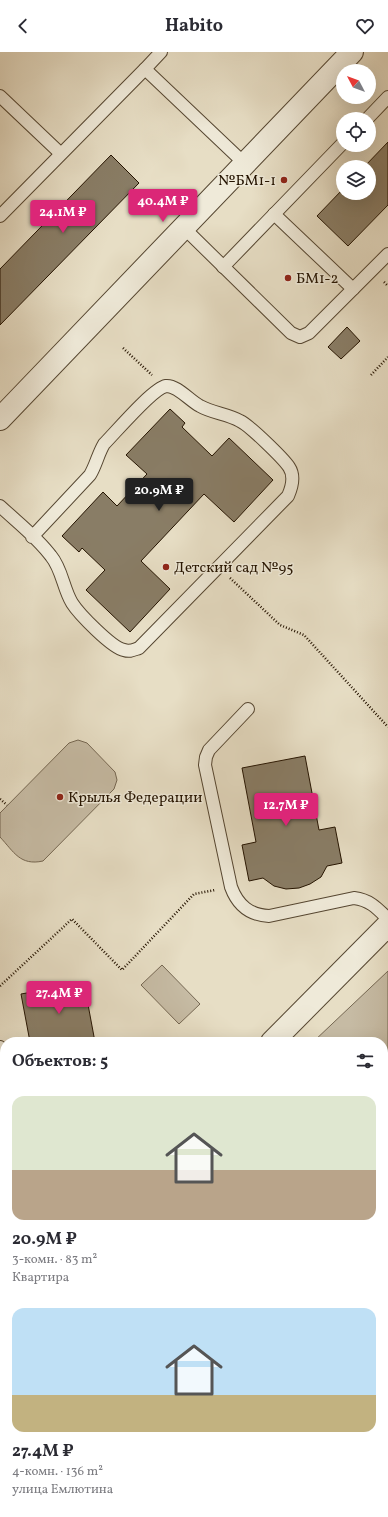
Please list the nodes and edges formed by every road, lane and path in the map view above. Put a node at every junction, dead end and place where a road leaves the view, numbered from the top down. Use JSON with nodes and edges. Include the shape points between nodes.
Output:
{"nodes":[{"id":1,"x":161,"y":52,"type":"edge"},
{"id":2,"x":352,"y":52,"type":"edge"},
{"id":3,"x":145,"y":69,"type":"junction"},
{"id":4,"x":0,"y":96,"type":"edge"},
{"id":5,"x":388,"y":97,"type":"edge"},
{"id":6,"x":374,"y":112,"type":"edge"},
{"id":7,"x":336,"y":150,"type":"edge"},
{"id":8,"x":60,"y":153,"type":"junction"},
{"id":9,"x":244,"y":163,"type":"junction"},
{"id":10,"x":274,"y":214,"type":"junction"},
{"id":11,"x":0,"y":216,"type":"edge"},
{"id":12,"x":183,"y":227,"type":"junction"},
{"id":13,"x":388,"y":254,"type":"edge"},
{"id":14,"x":223,"y":266,"type":"junction"},
{"id":15,"x":353,"y":289,"type":"junction"},
{"id":16,"x":123,"y":348,"type":"dead end"},
{"id":17,"x":388,"y":357,"type":"edge"},
{"id":18,"x":371,"y":375,"type":"dead end"},
{"id":19,"x":164,"y":386,"type":"junction"},
{"id":20,"x":0,"y":419,"type":"edge"},
{"id":21,"x":0,"y":506,"type":"edge"},
{"id":22,"x":32,"y":537,"type":"junction"},
{"id":23,"x":218,"y":566,"type":"junction"},
{"id":24,"x":248,"y":709,"type":"dead end"},
{"id":25,"x":388,"y":727,"type":"edge"},
{"id":26,"x":0,"y":799,"type":"edge"},
{"id":27,"x":7,"y":805,"type":"dead end"},
{"id":28,"x":231,"y":887,"type":"junction"},
{"id":29,"x":388,"y":919,"type":"edge"},
{"id":30,"x":388,"y":925,"type":"edge"},
{"id":31,"x":0,"y":986,"type":"edge"},
{"id":32,"x":277,"y":1037,"type":"edge"}],
"edges":[{"from":1,"to":3,"type":"lane"},
{"from":2,"to":9,"type":"street"},
{"from":3,"to":8,"type":"lane"},
{"from":3,"to":9,"type":"lane"},
{"from":4,"to":8,"type":"lane"},
{"from":5,"to":6,"type":"lane"},
{"from":7,"to":10,"type":"lane"},
{"from":8,"to":11,"type":"lane"},
{"from":9,"to":12,"type":"street"},
{"from":10,"to":14,"type":"lane"},
{"from":10,"to":15,"type":"lane"},
{"from":12,"to":14,"type":"lane"},
{"from":12,"to":20,"type":"street"},
{"from":13,"to":15,"type":"lane"},
{"from":14,"to":15,"type":"lane","via":[[291,333],[300,337],[309,333]]},
{"from":16,"to":19,"type":"path"},
{"from":17,"to":18,"type":"path"},
{"from":19,"to":22,"type":"lane","via":[[153,393],[104,444],[90,475]]},
{"from":19,"to":23,"type":"lane","via":[[178,390],[206,409],[239,420],[249,427],[289,467],[292,477],[292,487],[288,496]]},
{"from":21,"to":22,"type":"lane"},
{"from":22,"to":23,"type":"lane","via":[[52,556],[72,603],[80,614],[115,647],[123,650],[139,648]]},
{"from":23,"to":25,"type":"path","via":[[280,626],[304,635]]},
{"from":24,"to":28,"type":"lane","via":[[209,750],[205,765]]},
{"from":26,"to":27,"type":"path"},
{"from":28,"to":29,"type":"lane","via":[[234,896],[244,908],[259,915],[269,916],[354,898],[368,901]]},
{"from":28,"to":31,"type":"path","via":[[194,894],[122,970],[72,919]]},
{"from":30,"to":32,"type":"street"}]}
